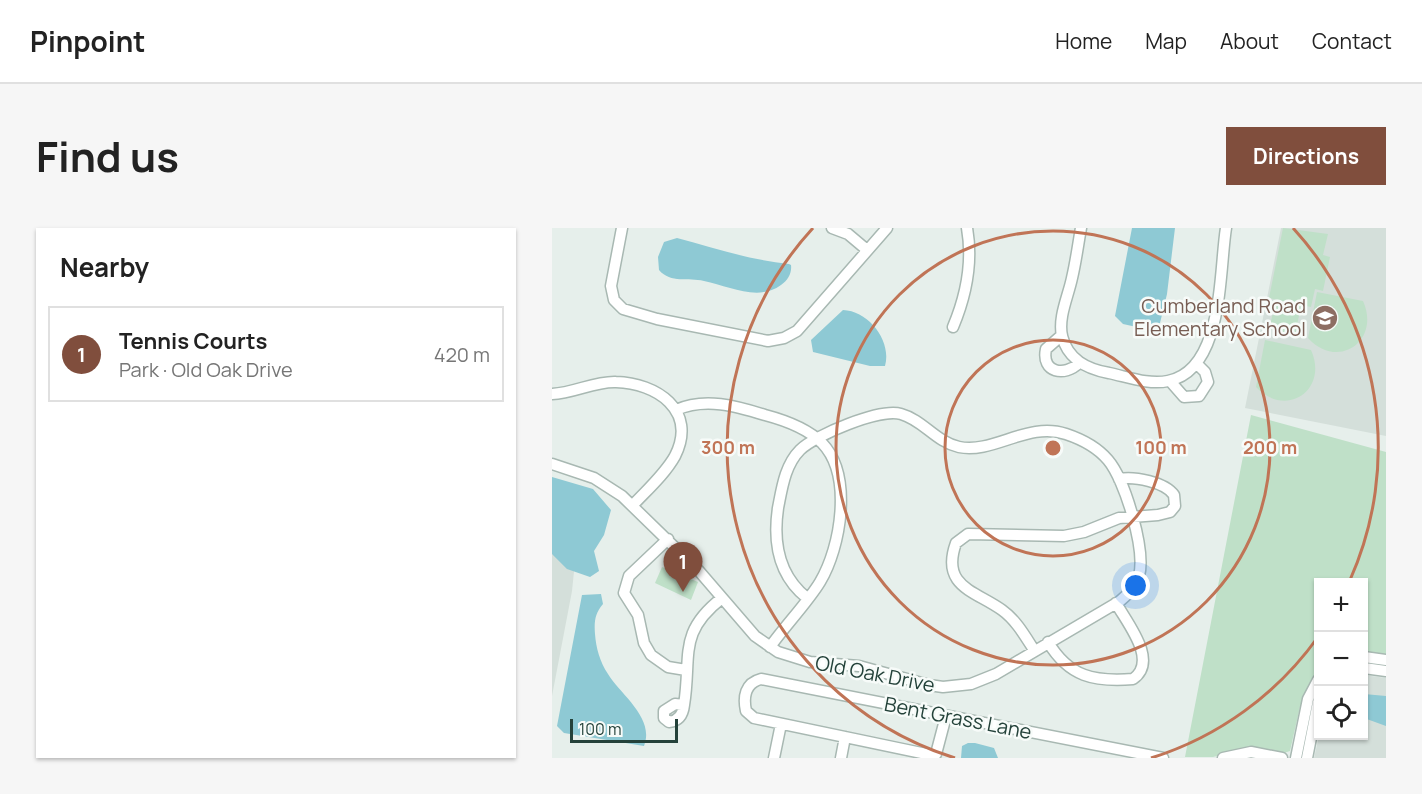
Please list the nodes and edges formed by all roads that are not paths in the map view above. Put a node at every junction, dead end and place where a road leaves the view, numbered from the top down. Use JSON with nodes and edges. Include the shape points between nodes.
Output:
{"nodes":[{"id":1,"x":622,"y":228,"type":"edge"},
{"id":2,"x":832,"y":228,"type":"edge"},
{"id":3,"x":887,"y":228,"type":"edge"},
{"id":4,"x":967,"y":228,"type":"edge"},
{"id":5,"x":1081,"y":228,"type":"edge"},
{"id":6,"x":1226,"y":228,"type":"edge"},
{"id":7,"x":867,"y":250,"type":"junction"},
{"id":8,"x":953,"y":327,"type":"dead end"},
{"id":9,"x":1062,"y":335,"type":"junction"},
{"id":10,"x":1080,"y":363,"type":"junction"},
{"id":11,"x":1197,"y":364,"type":"junction"},
{"id":12,"x":1170,"y":381,"type":"junction"},
{"id":13,"x":552,"y":394,"type":"edge"},
{"id":14,"x":676,"y":410,"type":"junction"},
{"id":15,"x":817,"y":439,"type":"junction"},
{"id":16,"x":552,"y":464,"type":"edge"},
{"id":17,"x":1119,"y":479,"type":"junction"},
{"id":18,"x":633,"y":505,"type":"junction"},
{"id":19,"x":1132,"y":517,"type":"junction"},
{"id":20,"x":668,"y":539,"type":"junction"},
{"id":21,"x":722,"y":598,"type":"junction"},
{"id":22,"x":807,"y":598,"type":"junction"},
{"id":23,"x":1116,"y":603,"type":"junction"},
{"id":24,"x":1048,"y":642,"type":"junction"},
{"id":25,"x":770,"y":647,"type":"junction"},
{"id":26,"x":1034,"y":650,"type":"junction"},
{"id":27,"x":1368,"y":658,"type":"edge"},
{"id":28,"x":1386,"y":660,"type":"edge"},
{"id":29,"x":1368,"y":669,"type":"edge"},
{"id":30,"x":686,"y":670,"type":"junction"},
{"id":31,"x":1386,"y":671,"type":"edge"},
{"id":32,"x":1315,"y":686,"type":"edge"},
{"id":33,"x":684,"y":705,"type":"dead end"},
{"id":34,"x":946,"y":716,"type":"junction"},
{"id":35,"x":1314,"y":722,"type":"edge"},
{"id":36,"x":781,"y":724,"type":"junction"},
{"id":37,"x":845,"y":737,"type":"junction"},
{"id":38,"x":907,"y":754,"type":"edge"},
{"id":39,"x":774,"y":758,"type":"edge"},
{"id":40,"x":841,"y":758,"type":"edge"},
{"id":41,"x":1163,"y":758,"type":"edge"},
{"id":42,"x":1223,"y":758,"type":"edge"},
{"id":43,"x":1281,"y":758,"type":"edge"},
{"id":44,"x":1296,"y":758,"type":"edge"},
{"id":45,"x":1307,"y":758,"type":"edge"}],
"edges":[{"from":1,"to":7,"type":"street","via":[[611,286],[614,300],[623,309],[756,339],[776,340],[797,331]]},
{"from":2,"to":7,"type":"street","via":[[848,234]]},
{"from":3,"to":7,"type":"street"},
{"from":4,"to":8,"type":"street","via":[[968,275]]},
{"from":5,"to":9,"type":"street","via":[[1061,319]]},
{"from":6,"to":11,"type":"street","via":[[1219,296],[1207,345]]},
{"from":9,"to":10,"type":"street"},
{"from":9,"to":10,"type":"street","via":[[1046,349],[1048,366],[1064,372]]},
{"from":10,"to":12,"type":"street","via":[[1095,371],[1152,382]]},
{"from":11,"to":12,"type":"street"},
{"from":11,"to":12,"type":"street","via":[[1208,382],[1200,396],[1184,397]]},
{"from":13,"to":14,"type":"street","via":[[624,383],[651,389],[671,401]]},
{"from":14,"to":15,"type":"street","via":[[706,403],[744,408],[792,425]]},
{"from":14,"to":18,"type":"street","via":[[681,428],[675,455]]},
{"from":15,"to":17,"type":"street","name":"Old Oak Drive","via":[[893,412],[911,417],[959,447],[1050,431],[1084,441],[1108,460]]},
{"from":15,"to":22,"type":"street","via":[[837,468],[840,508],[831,557],[819,584]]},
{"from":15,"to":22,"type":"street","name":"Old Oak Drive","via":[[800,451],[788,470],[775,532],[781,563],[792,584]]},
{"from":16,"to":18,"type":"street","name":"Old Oak Drive","via":[[594,478]]},
{"from":17,"to":19,"type":"street","name":"Old Oak Drive"},
{"from":17,"to":19,"type":"street","via":[[1134,478],[1168,488],[1174,495],[1175,506],[1170,512]]},
{"from":18,"to":20,"type":"street","name":"Old Oak Drive"},
{"from":19,"to":23,"type":"street","name":"Old Oak Drive","via":[[1139,575],[1128,594]]},
{"from":19,"to":26,"type":"street","via":[[1064,536],[968,534],[960,538],[953,557],[958,582],[1008,615]]},
{"from":20,"to":21,"type":"street","name":"Old Oak Drive"},
{"from":20,"to":30,"type":"street","via":[[629,576],[624,593],[639,615],[644,643],[651,655],[668,667]]},
{"from":21,"to":25,"type":"street","name":"Old Oak Drive","via":[[743,625]]},
{"from":21,"to":30,"type":"street","via":[[694,628]]},
{"from":22,"to":25,"type":"street"},
{"from":23,"to":24,"type":"street","name":"Old Oak Drive"},
{"from":23,"to":24,"type":"street","via":[[1144,656],[1144,667],[1133,679],[1096,678],[1074,672],[1058,659]]},
{"from":24,"to":26,"type":"street","name":"Old Oak Drive"},
{"from":25,"to":26,"type":"street","name":"Old Oak Drive","via":[[810,662],[859,666],[943,687],[971,684],[996,674]]},
{"from":27,"to":28,"type":"street"},
{"from":29,"to":31,"type":"street"},
{"from":30,"to":33,"type":"street"},
{"from":32,"to":44,"type":"street","via":[[1308,699]]},
{"from":34,"to":36,"type":"street","name":"Bent Grass Lane","via":[[768,680],[753,681],[744,700],[746,711],[754,718]]},
{"from":34,"to":38,"type":"street","via":[[936,754]]},
{"from":34,"to":41,"type":"street","name":"Bent Grass Lane"},
{"from":35,"to":45,"type":"street"},
{"from":36,"to":37,"type":"street"},
{"from":36,"to":39,"type":"street"},
{"from":37,"to":38,"type":"street"},
{"from":37,"to":40,"type":"street"},
{"from":42,"to":43,"type":"street","via":[[1251,752]]}]}
